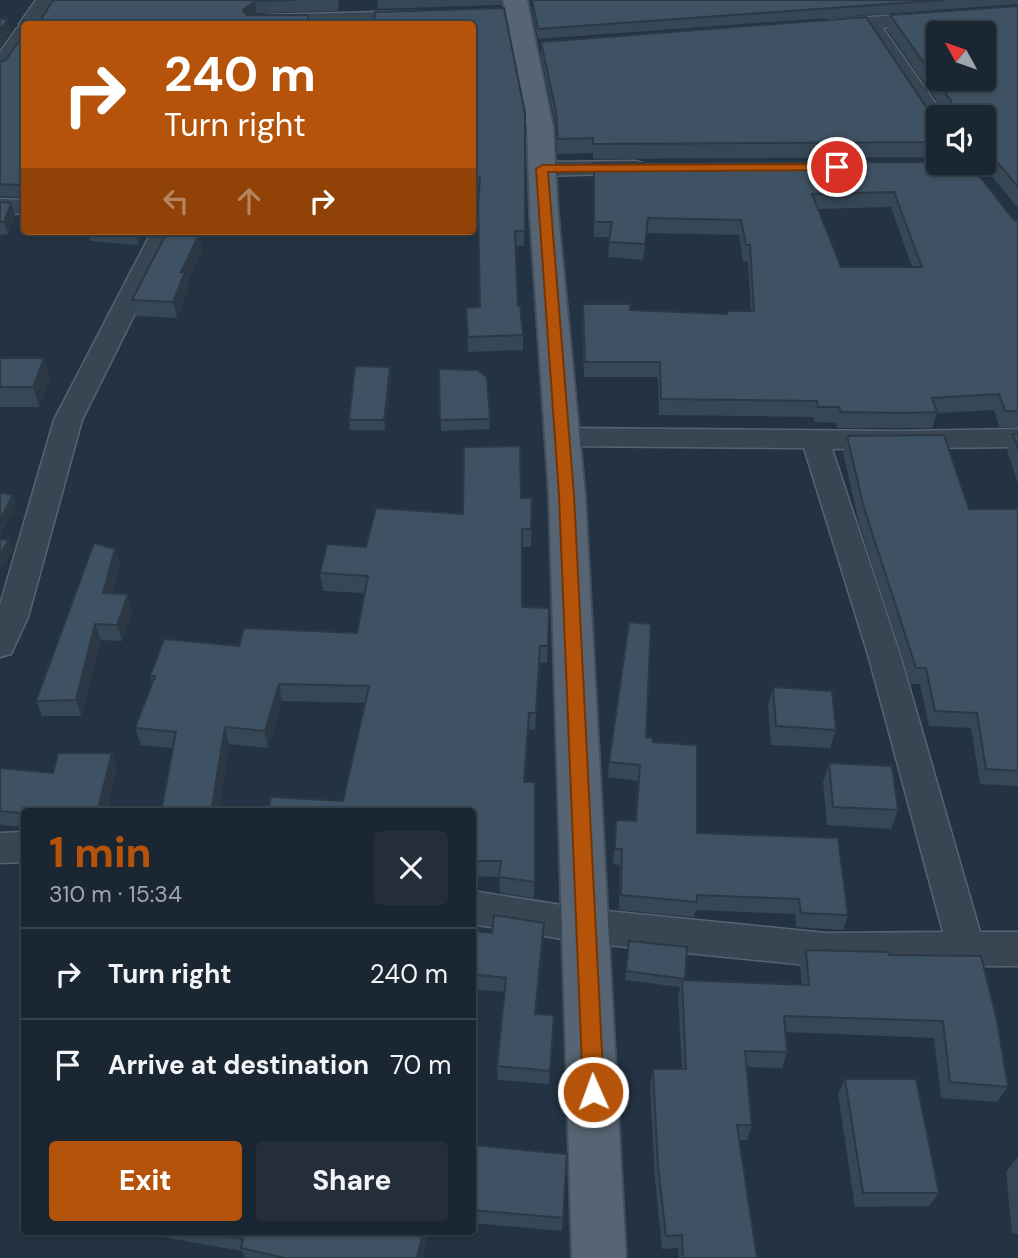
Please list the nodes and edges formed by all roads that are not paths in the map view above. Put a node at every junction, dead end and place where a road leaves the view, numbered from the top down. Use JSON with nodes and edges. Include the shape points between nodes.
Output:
{"nodes":[{"id":1,"x":46,"y":0,"type":"edge"},
{"id":2,"x":259,"y":0,"type":"edge"},
{"id":3,"x":435,"y":16,"type":"edge"},
{"id":4,"x":951,"y":17,"type":"edge"},
{"id":5,"x":522,"y":19,"type":"edge"},
{"id":6,"x":31,"y":21,"type":"edge"},
{"id":7,"x":257,"y":21,"type":"edge"},
{"id":8,"x":308,"y":21,"type":"edge"},
{"id":9,"x":870,"y":24,"type":"junction"},
{"id":10,"x":802,"y":28,"type":"edge"},
{"id":11,"x":21,"y":36,"type":"edge"},
{"id":12,"x":0,"y":67,"type":"edge"},
{"id":13,"x":926,"y":105,"type":"edge"},
{"id":14,"x":653,"y":168,"type":"edge"},
{"id":15,"x":542,"y":169,"type":"junction"},
{"id":16,"x":0,"y":205,"type":"edge"},
{"id":17,"x":21,"y":206,"type":"edge"},
{"id":18,"x":162,"y":235,"type":"edge"},
{"id":19,"x":562,"y":438,"type":"junction"},
{"id":20,"x":1018,"y":438,"type":"edge"},
{"id":21,"x":815,"y":439,"type":"junction"},
{"id":22,"x":0,"y":645,"type":"edge"},
{"id":23,"x":0,"y":848,"type":"edge"},
{"id":24,"x":21,"y":848,"type":"edge"},
{"id":25,"x":476,"y":908,"type":"edge"},
{"id":26,"x":587,"y":926,"type":"junction"},
{"id":27,"x":966,"y":949,"type":"junction"},
{"id":28,"x":1018,"y":949,"type":"edge"},
{"id":29,"x":599,"y":1258,"type":"edge"}],
"edges":[{"from":1,"to":6,"type":"street"},
{"from":2,"to":7,"type":"street"},
{"from":3,"to":8,"type":"street"},
{"from":4,"to":9,"type":"street"},
{"from":5,"to":15,"type":"main road","via":[[540,127]]},
{"from":9,"to":10,"type":"street"},
{"from":9,"to":13,"type":"street"},
{"from":11,"to":12,"type":"street"},
{"from":14,"to":15,"type":"street"},
{"from":15,"to":19,"type":"main road"},
{"from":16,"to":17,"type":"street"},
{"from":18,"to":22,"type":"street","via":[[68,419],[45,509]]},
{"from":19,"to":21,"type":"street"},
{"from":19,"to":26,"type":"main road"},
{"from":20,"to":21,"type":"street"},
{"from":21,"to":27,"type":"street","via":[[885,658]]},
{"from":23,"to":24,"type":"street"},
{"from":25,"to":26,"type":"street"},
{"from":26,"to":27,"type":"street","via":[[825,950]]},
{"from":26,"to":29,"type":"main road"},
{"from":27,"to":28,"type":"street"}]}
